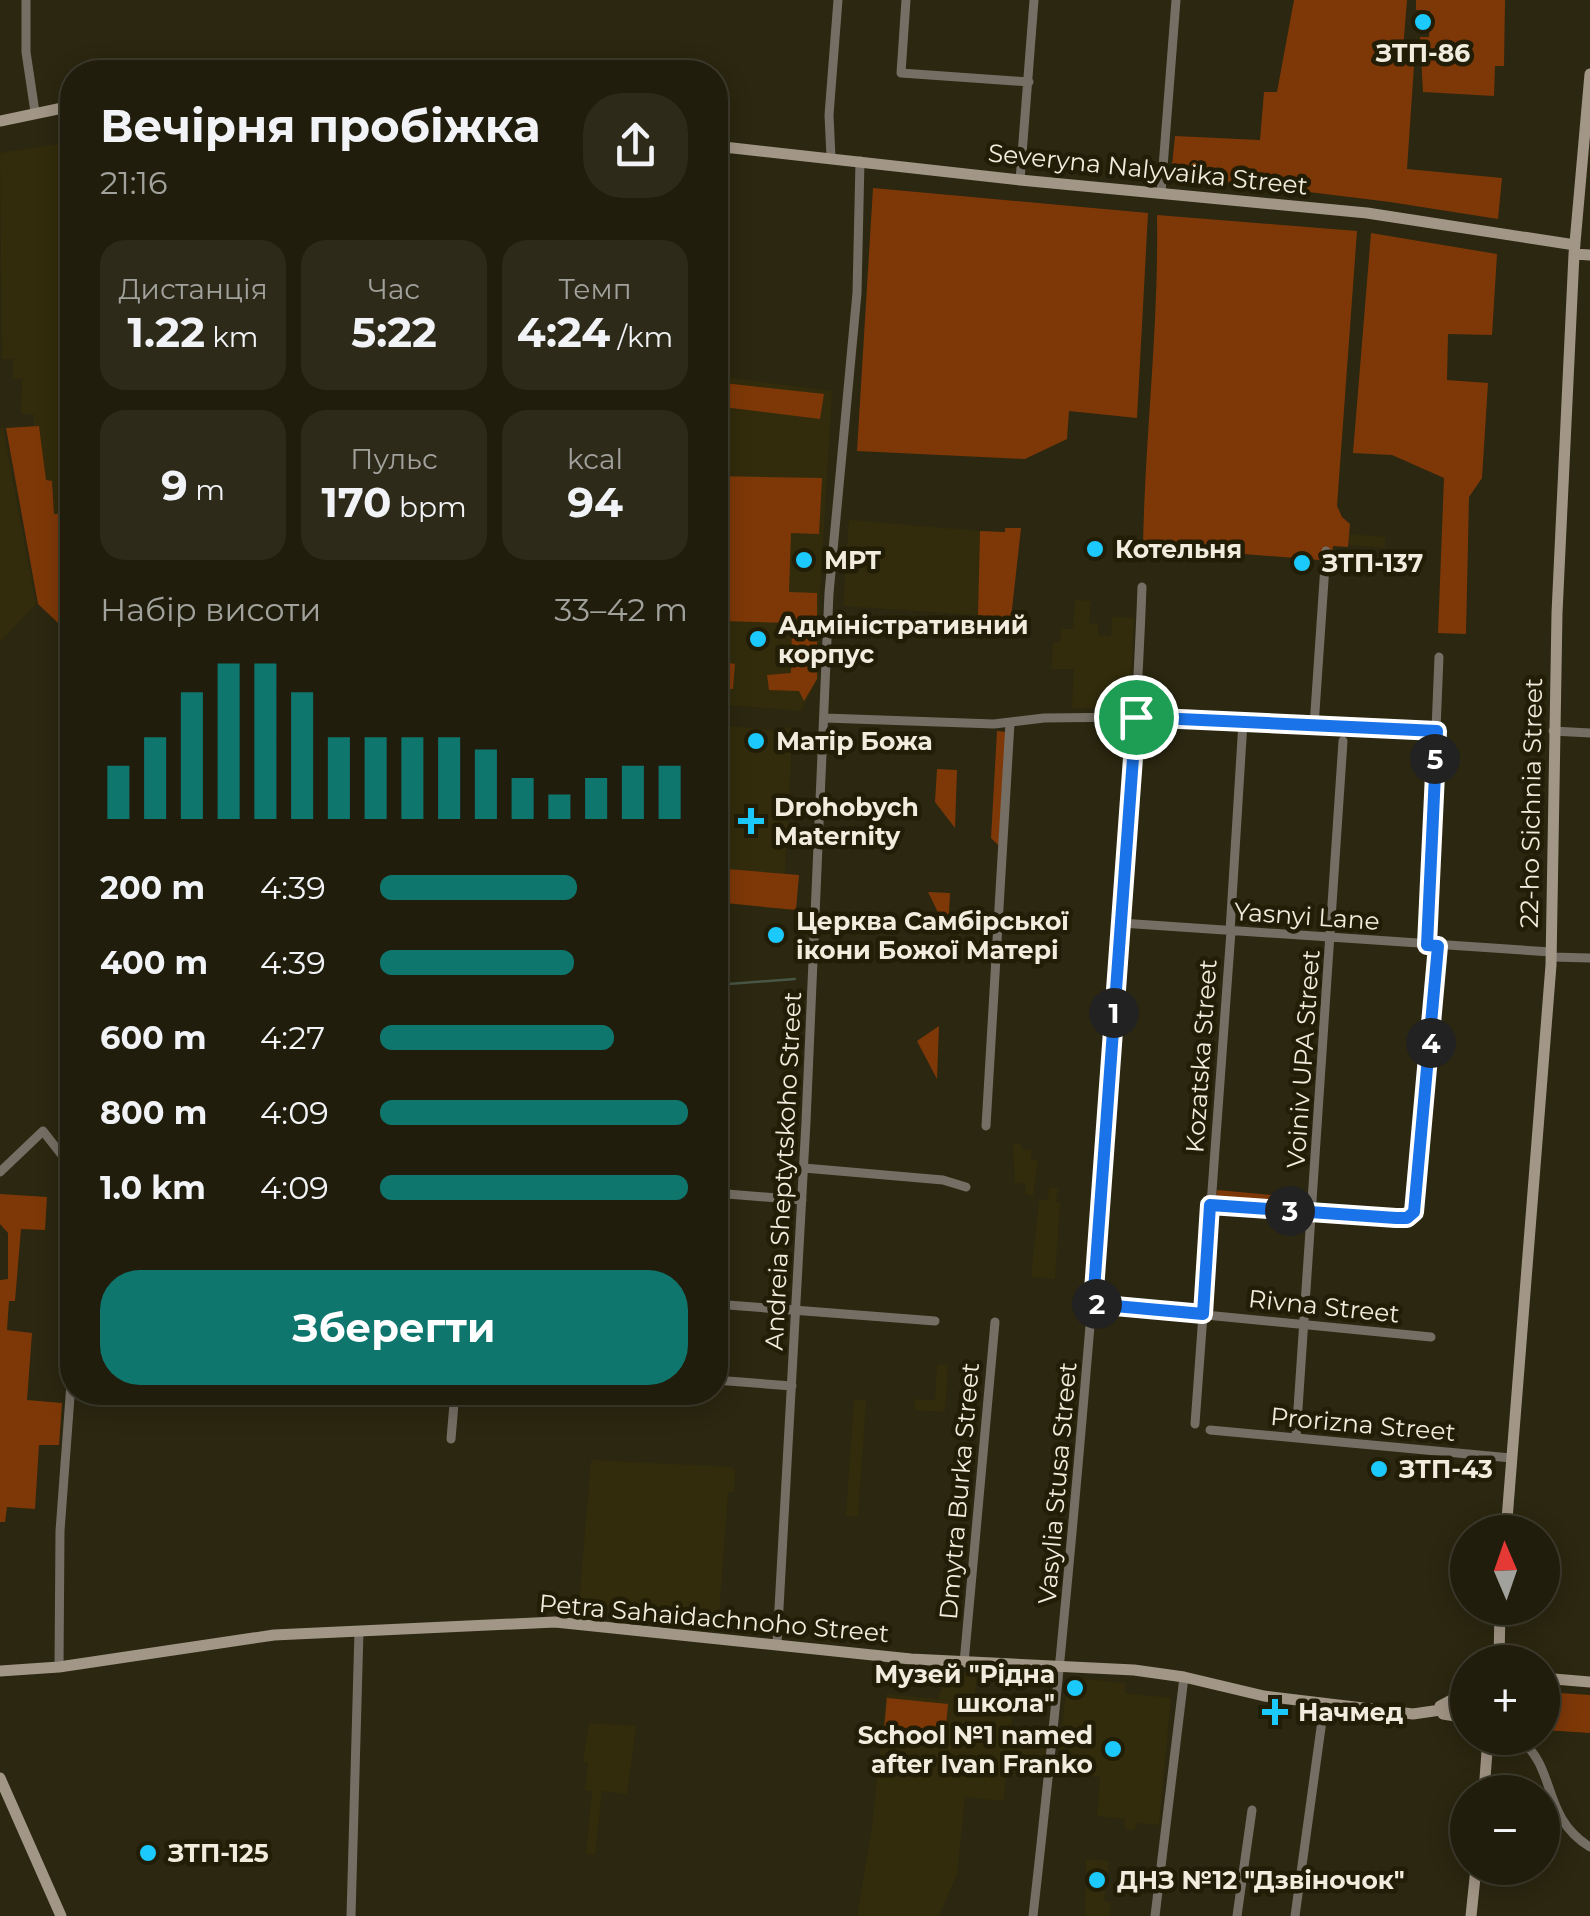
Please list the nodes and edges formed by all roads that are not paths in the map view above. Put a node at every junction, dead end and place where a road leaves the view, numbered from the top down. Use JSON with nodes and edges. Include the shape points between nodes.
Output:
{"nodes":[{"id":1,"x":26,"y":0,"type":"edge"},
{"id":2,"x":838,"y":0,"type":"edge"},
{"id":3,"x":906,"y":0,"type":"edge"},
{"id":4,"x":1034,"y":0,"type":"edge"},
{"id":5,"x":1176,"y":0,"type":"edge"},
{"id":6,"x":1590,"y":74,"type":"edge"},
{"id":7,"x":1029,"y":82,"type":"junction"},
{"id":8,"x":60,"y":108,"type":"edge"},
{"id":9,"x":36,"y":112,"type":"junction"},
{"id":10,"x":0,"y":120,"type":"edge"},
{"id":11,"x":728,"y":147,"type":"edge"},
{"id":12,"x":831,"y":158,"type":"junction"},
{"id":13,"x":860,"y":161,"type":"junction"},
{"id":14,"x":1020,"y":180,"type":"junction"},
{"id":15,"x":1162,"y":194,"type":"junction"},
{"id":16,"x":1575,"y":250,"type":"junction"},
{"id":17,"x":1590,"y":255,"type":"edge"},
{"id":18,"x":1326,"y":552,"type":"dead end"},
{"id":19,"x":1142,"y":586,"type":"dead end"},
{"id":20,"x":1439,"y":657,"type":"dead end"},
{"id":21,"x":1136,"y":717,"type":"junction"},
{"id":22,"x":825,"y":718,"type":"junction"},
{"id":23,"x":1243,"y":722,"type":"junction"},
{"id":24,"x":1010,"y":724,"type":"junction"},
{"id":25,"x":1314,"y":726,"type":"junction"},
{"id":26,"x":1437,"y":731,"type":"junction"},
{"id":27,"x":1554,"y":732,"type":"junction"},
{"id":28,"x":1590,"y":732,"type":"edge"},
{"id":29,"x":1343,"y":741,"type":"dead end"},
{"id":30,"x":1120,"y":923,"type":"junction"},
{"id":31,"x":1230,"y":931,"type":"junction"},
{"id":32,"x":1331,"y":938,"type":"junction"},
{"id":33,"x":1427,"y":945,"type":"junction"},
{"id":34,"x":1438,"y":946,"type":"junction"},
{"id":35,"x":1551,"y":954,"type":"junction"},
{"id":36,"x":1590,"y":958,"type":"edge"},
{"id":37,"x":986,"y":1126,"type":"dead end"},
{"id":38,"x":60,"y":1152,"type":"edge"},
{"id":39,"x":804,"y":1168,"type":"junction"},
{"id":40,"x":0,"y":1172,"type":"edge"},
{"id":41,"x":966,"y":1187,"type":"dead end"},
{"id":42,"x":728,"y":1194,"type":"edge"},
{"id":43,"x":802,"y":1200,"type":"junction"},
{"id":44,"x":1210,"y":1205,"type":"junction"},
{"id":45,"x":1313,"y":1212,"type":"junction"},
{"id":46,"x":1093,"y":1304,"type":"junction"},
{"id":47,"x":728,"y":1305,"type":"edge"},
{"id":48,"x":795,"y":1310,"type":"junction"},
{"id":49,"x":1203,"y":1314,"type":"junction"},
{"id":50,"x":936,"y":1321,"type":"dead end"},
{"id":51,"x":995,"y":1322,"type":"dead end"},
{"id":52,"x":1305,"y":1325,"type":"junction"},
{"id":53,"x":1431,"y":1336,"type":"dead end"},
{"id":54,"x":728,"y":1381,"type":"edge"},
{"id":55,"x":792,"y":1386,"type":"junction"},
{"id":56,"x":69,"y":1405,"type":"edge"},
{"id":57,"x":454,"y":1405,"type":"edge"},
{"id":58,"x":1195,"y":1424,"type":"dead end"},
{"id":59,"x":1210,"y":1430,"type":"dead end"},
{"id":60,"x":1296,"y":1438,"type":"junction"},
{"id":61,"x":451,"y":1439,"type":"dead end"},
{"id":62,"x":1512,"y":1458,"type":"junction"},
{"id":63,"x":1507,"y":1515,"type":"edge"},
{"id":64,"x":1499,"y":1625,"type":"edge"},
{"id":65,"x":359,"y":1631,"type":"junction"},
{"id":66,"x":1497,"y":1643,"type":"edge"},
{"id":67,"x":777,"y":1644,"type":"junction"},
{"id":68,"x":964,"y":1663,"type":"junction"},
{"id":69,"x":1061,"y":1664,"type":"junction"},
{"id":70,"x":59,"y":1667,"type":"junction"},
{"id":71,"x":0,"y":1671,"type":"edge"},
{"id":72,"x":1184,"y":1677,"type":"junction"},
{"id":73,"x":1560,"y":1681,"type":"edge"},
{"id":74,"x":1590,"y":1682,"type":"edge"},
{"id":75,"x":1450,"y":1701,"type":"edge"},
{"id":76,"x":1324,"y":1706,"type":"junction"},
{"id":77,"x":1450,"y":1709,"type":"edge"},
{"id":78,"x":1428,"y":1713,"type":"junction"},
{"id":79,"x":1450,"y":1716,"type":"edge"},
{"id":80,"x":1533,"y":1755,"type":"edge"},
{"id":81,"x":0,"y":1778,"type":"edge"},
{"id":82,"x":1252,"y":1810,"type":"dead end"},
{"id":83,"x":1590,"y":1847,"type":"edge"},
{"id":84,"x":1474,"y":1885,"type":"edge"},
{"id":85,"x":61,"y":1916,"type":"edge"},
{"id":86,"x":351,"y":1916,"type":"edge"},
{"id":87,"x":1033,"y":1916,"type":"edge"},
{"id":88,"x":1155,"y":1916,"type":"edge"},
{"id":89,"x":1237,"y":1916,"type":"edge"},
{"id":90,"x":1294,"y":1916,"type":"edge"},
{"id":91,"x":1471,"y":1916,"type":"edge"}],
"edges":[{"from":1,"to":9,"type":"street"},
{"from":2,"to":12,"type":"street"},
{"from":3,"to":7,"type":"street","via":[[901,73]]},
{"from":4,"to":7,"type":"street"},
{"from":5,"to":15,"type":"street"},
{"from":6,"to":16,"type":"street","name":"22-ho Sichnia Street"},
{"from":7,"to":14,"type":"street"},
{"from":8,"to":9,"type":"street"},
{"from":9,"to":10,"type":"street"},
{"from":11,"to":12,"type":"street","name":"Severyna Nalyvaika Street"},
{"from":12,"to":13,"type":"street","name":"Severyna Nalyvaika Street"},
{"from":13,"to":14,"type":"street","name":"Severyna Nalyvaika Street"},
{"from":13,"to":22,"type":"street","name":"Andreia Sheptytskoho Street","via":[[857,294],[836,495]]},
{"from":14,"to":15,"type":"street","name":"Severyna Nalyvaika Street"},
{"from":15,"to":16,"type":"street","name":"Severyna Nalyvaika Street","via":[[1386,215]]},
{"from":16,"to":17,"type":"street","name":"Severyna Nalyvaika Street"},
{"from":16,"to":27,"type":"street","name":"22-ho Sichnia Street"},
{"from":18,"to":25,"type":"street"},
{"from":19,"to":21,"type":"street","name":"Vasylia Stusa Street"},
{"from":20,"to":26,"type":"street"},
{"from":21,"to":23,"type":"street"},
{"from":21,"to":24,"type":"street"},
{"from":21,"to":30,"type":"street","name":"Vasylia Stusa Street"},
{"from":22,"to":24,"type":"street"},
{"from":22,"to":39,"type":"street","name":"Andreia Sheptytskoho Street"},
{"from":23,"to":25,"type":"street"},
{"from":23,"to":31,"type":"street","name":"Kozatska Street"},
{"from":24,"to":37,"type":"street"},
{"from":25,"to":26,"type":"street"},
{"from":26,"to":33,"type":"street"},
{"from":27,"to":28,"type":"street"},
{"from":27,"to":35,"type":"street","name":"22-ho Sichnia Street"},
{"from":29,"to":32,"type":"street","name":"Voiniv UPA Street"},
{"from":30,"to":31,"type":"street","name":"Yasnyi Lane"},
{"from":30,"to":46,"type":"street","name":"Vasylia Stusa Street"},
{"from":31,"to":32,"type":"street","name":"Yasnyi Lane"},
{"from":31,"to":44,"type":"street","name":"Kozatska Street"},
{"from":32,"to":33,"type":"street","name":"Yasnyi Lane"},
{"from":32,"to":45,"type":"street","name":"Voiniv UPA Street"},
{"from":33,"to":34,"type":"street","name":"Yasnyi Lane"},
{"from":34,"to":35,"type":"street","name":"Yasnyi Lane"},
{"from":34,"to":45,"type":"street","via":[[1412,1216]]},
{"from":35,"to":36,"type":"street","name":"Yasnyi Lane"},
{"from":35,"to":62,"type":"street","name":"22-ho Sichnia Street"},
{"from":38,"to":40,"type":"street","via":[[44,1130]]},
{"from":39,"to":41,"type":"street"},
{"from":39,"to":43,"type":"street","name":"Andreia Sheptytskoho Street"},
{"from":42,"to":43,"type":"street"},
{"from":43,"to":48,"type":"street","name":"Andreia Sheptytskoho Street"},
{"from":44,"to":45,"type":"street"},
{"from":44,"to":49,"type":"street","name":"Kozatska Street"},
{"from":45,"to":52,"type":"street","name":"Voiniv UPA Street"},
{"from":46,"to":49,"type":"street","name":"Rivna Street"},
{"from":46,"to":69,"type":"street","name":"Vasylia Stusa Street"},
{"from":47,"to":48,"type":"street"},
{"from":48,"to":50,"type":"street"},
{"from":48,"to":55,"type":"street","name":"Andreia Sheptytskoho Street"},
{"from":49,"to":52,"type":"street","name":"Rivna Street"},
{"from":49,"to":58,"type":"street","name":"Kozatska Street"},
{"from":51,"to":68,"type":"street","name":"Dmytra Burka Street"},
{"from":52,"to":53,"type":"street","name":"Rivna Street"},
{"from":52,"to":60,"type":"street","name":"Voiniv UPA Street"},
{"from":54,"to":55,"type":"street"},
{"from":55,"to":67,"type":"street","name":"Andreia Sheptytskoho Street"},
{"from":56,"to":70,"type":"street"},
{"from":57,"to":61,"type":"street"},
{"from":59,"to":60,"type":"street","name":"Prorizna Street"},
{"from":60,"to":62,"type":"street","name":"Prorizna Street"},
{"from":62,"to":63,"type":"street","name":"22-ho Sichnia Street"},
{"from":64,"to":66,"type":"street"},
{"from":65,"to":67,"type":"street","name":"Petra Sahaidachnoho Street","via":[[555,1622]]},
{"from":65,"to":70,"type":"street","name":"Petra Sahaidachnoho Street","via":[[274,1635]]},
{"from":65,"to":86,"type":"street"},
{"from":67,"to":68,"type":"street","name":"Petra Sahaidachnoho Street"},
{"from":68,"to":69,"type":"street","name":"Petra Sahaidachnoho Street"},
{"from":69,"to":72,"type":"street","name":"Petra Sahaidachnoho Street"},
{"from":69,"to":87,"type":"street","name":"Vasylia Stusa Street"},
{"from":70,"to":71,"type":"street","name":"Petra Sahaidachnoho Street"},
{"from":72,"to":76,"type":"street","name":"Petra Sahaidachnoho Street"},
{"from":72,"to":88,"type":"street"},
{"from":73,"to":74,"type":"street"},
{"from":75,"to":78,"type":"street"},
{"from":76,"to":78,"type":"street","name":"Petra Sahaidachnoho Street"},
{"from":76,"to":90,"type":"street"},
{"from":77,"to":78,"type":"street"},
{"from":78,"to":79,"type":"street"},
{"from":80,"to":83,"type":"street","via":[[1559,1818]]},
{"from":81,"to":85,"type":"street"},
{"from":82,"to":89,"type":"street"},
{"from":84,"to":91,"type":"street"}]}
